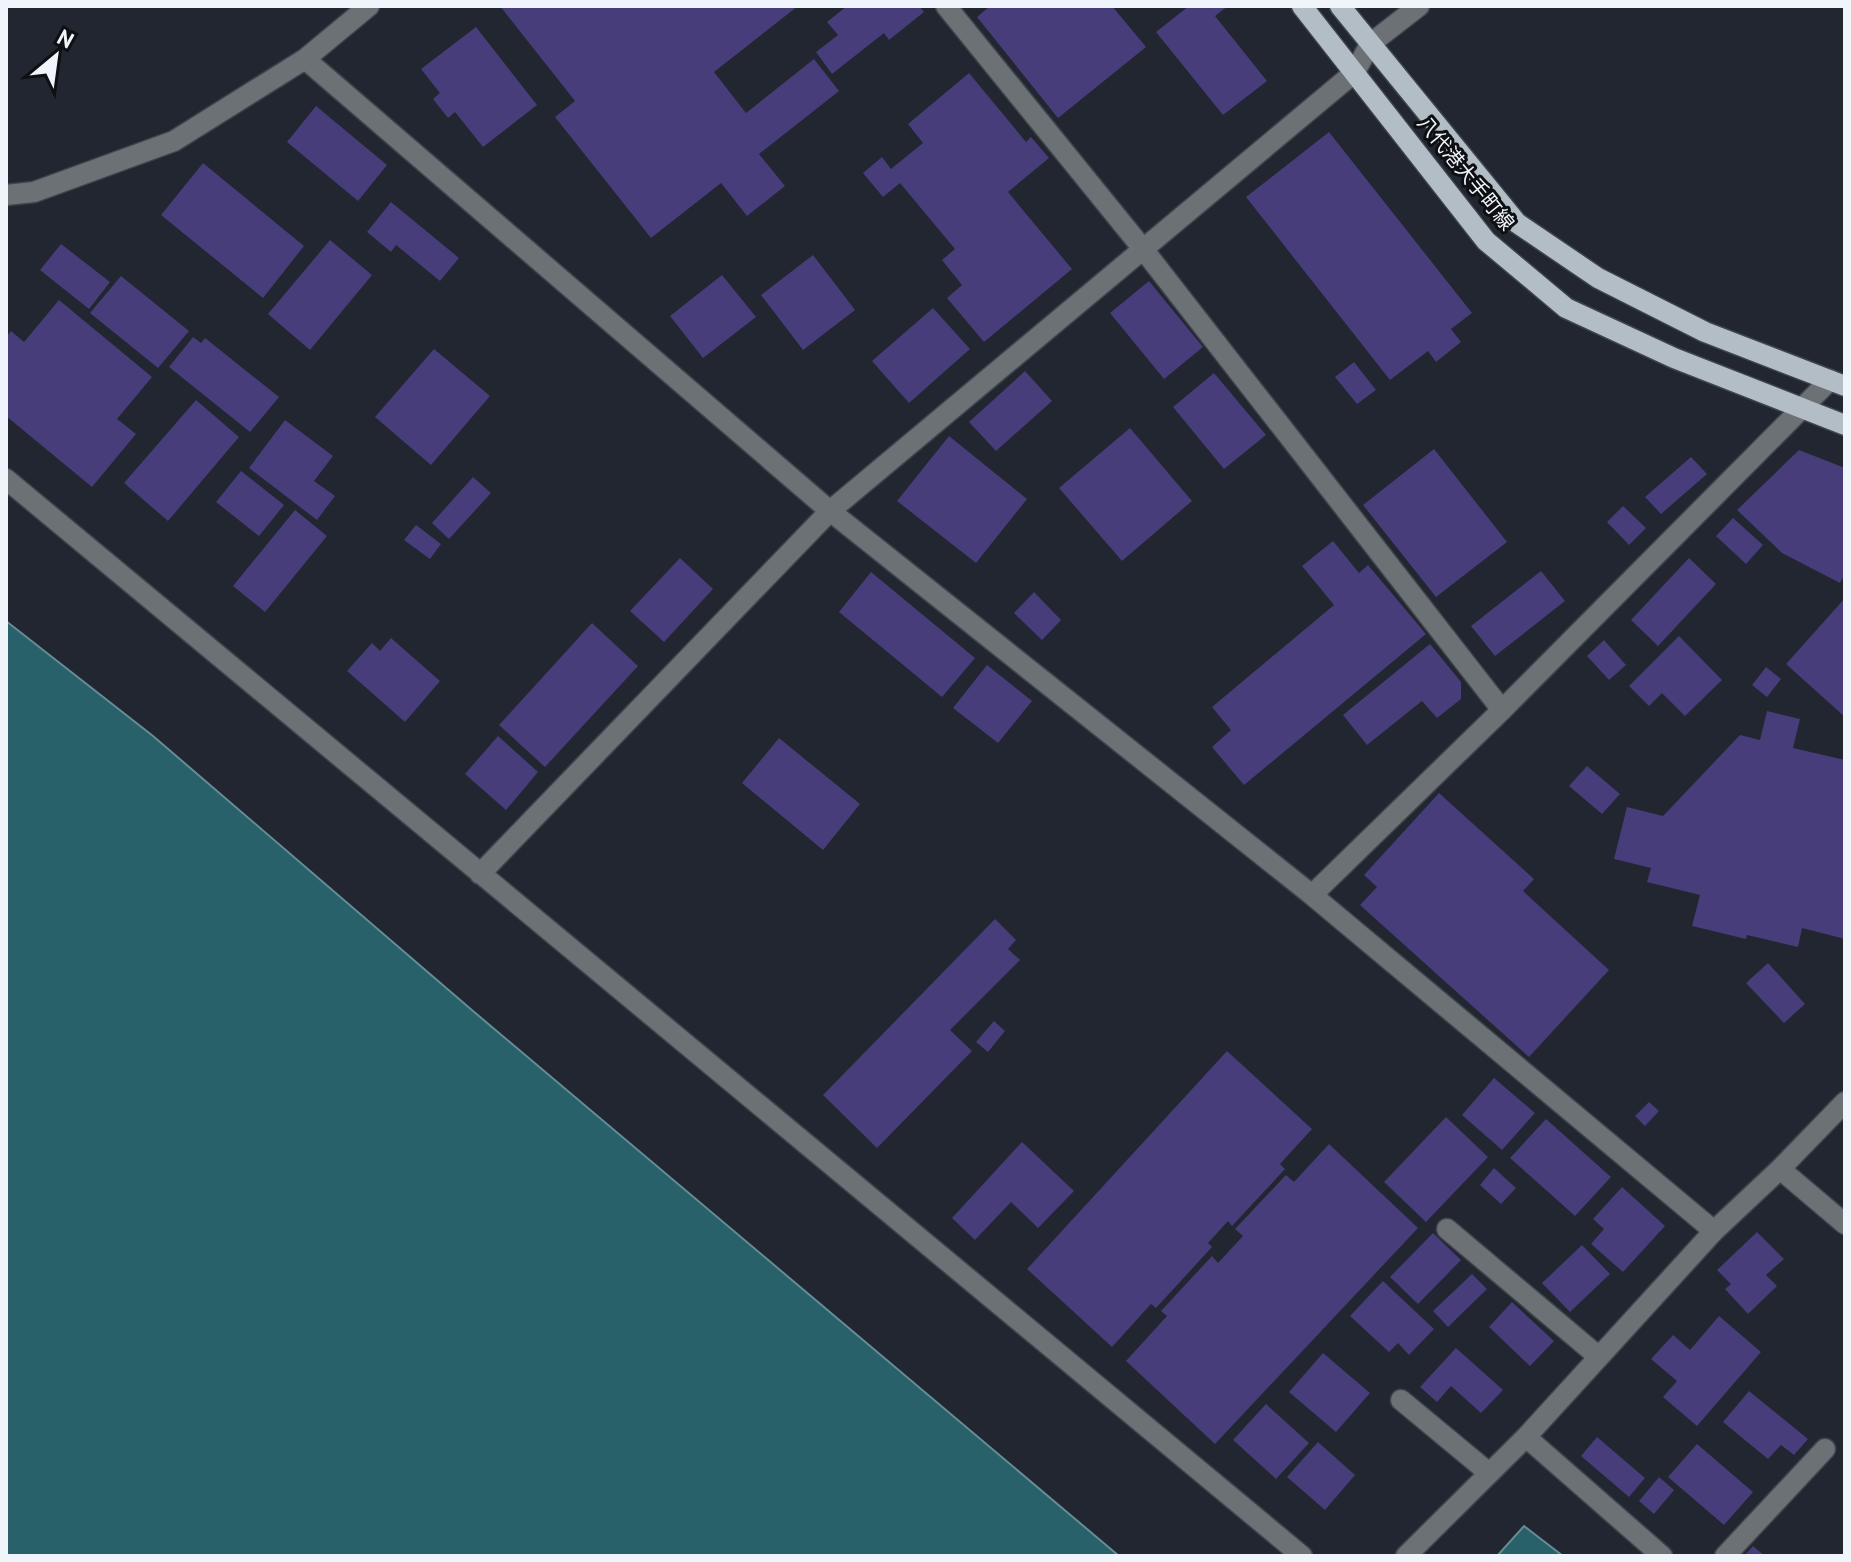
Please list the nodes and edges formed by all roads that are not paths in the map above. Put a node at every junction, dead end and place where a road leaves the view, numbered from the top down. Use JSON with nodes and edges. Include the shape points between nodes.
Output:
{"nodes":[{"id":1,"x":369,"y":6,"type":"edge"},
{"id":2,"x":946,"y":6,"type":"edge"},
{"id":3,"x":1302,"y":6,"type":"edge"},
{"id":4,"x":1340,"y":6,"type":"edge"},
{"id":5,"x":1419,"y":6,"type":"edge"},
{"id":6,"x":1370,"y":44,"type":"junction"},
{"id":7,"x":305,"y":59,"type":"junction"},
{"id":8,"x":1355,"y":72,"type":"junction"},
{"id":9,"x":6,"y":195,"type":"edge"},
{"id":10,"x":1143,"y":249,"type":"junction"},
{"id":11,"x":1838,"y":383,"type":"edge"},
{"id":12,"x":1804,"y":409,"type":"junction"},
{"id":13,"x":1845,"y":425,"type":"edge"},
{"id":14,"x":6,"y":479,"type":"edge"},
{"id":15,"x":830,"y":511,"type":"junction"},
{"id":16,"x":1502,"y":710,"type":"junction"},
{"id":17,"x":480,"y":874,"type":"junction"},
{"id":18,"x":1312,"y":895,"type":"junction"},
{"id":19,"x":1845,"y":1102,"type":"edge"},
{"id":20,"x":1780,"y":1169,"type":"junction"},
{"id":21,"x":1845,"y":1224,"type":"edge"},
{"id":22,"x":1447,"y":1229,"type":"dead end"},
{"id":23,"x":1714,"y":1231,"type":"junction"},
{"id":24,"x":1599,"y":1357,"type":"junction"},
{"id":25,"x":1401,"y":1400,"type":"dead end"},
{"id":26,"x":1526,"y":1437,"type":"junction"},
{"id":27,"x":1825,"y":1449,"type":"dead end"},
{"id":28,"x":1489,"y":1473,"type":"junction"},
{"id":29,"x":1302,"y":1556,"type":"edge"},
{"id":30,"x":1406,"y":1556,"type":"edge"},
{"id":31,"x":1662,"y":1556,"type":"edge"},
{"id":32,"x":1725,"y":1556,"type":"edge"}],
"edges":[{"from":1,"to":7,"type":"street"},
{"from":2,"to":10,"type":"street"},
{"from":3,"to":8,"type":"main road","name":"八代港大手町線"},
{"from":4,"to":6,"type":"main road","name":"八代港大手町線"},
{"from":5,"to":6,"type":"street"},
{"from":6,"to":8,"type":"street"},
{"from":6,"to":11,"type":"main road","name":"八代港大手町線","via":[[1517,223],[1598,278],[1678,319]]},
{"from":7,"to":9,"type":"street","via":[[174,141],[34,192]]},
{"from":7,"to":15,"type":"street"},
{"from":8,"to":10,"type":"street"},
{"from":8,"to":12,"type":"main road","name":"八代港大手町線","via":[[1486,241],[1566,308]]},
{"from":10,"to":15,"type":"street"},
{"from":10,"to":16,"type":"street"},
{"from":11,"to":12,"type":"street"},
{"from":12,"to":13,"type":"main road","name":"八代港大手町線"},
{"from":12,"to":16,"type":"street"},
{"from":14,"to":17,"type":"street"},
{"from":15,"to":17,"type":"street"},
{"from":15,"to":18,"type":"street"},
{"from":16,"to":18,"type":"street"},
{"from":17,"to":29,"type":"street"},
{"from":18,"to":23,"type":"street"},
{"from":19,"to":20,"type":"street"},
{"from":20,"to":21,"type":"street"},
{"from":20,"to":23,"type":"street"},
{"from":22,"to":24,"type":"street"},
{"from":23,"to":24,"type":"street"},
{"from":24,"to":26,"type":"street"},
{"from":25,"to":28,"type":"street"},
{"from":26,"to":28,"type":"street"},
{"from":26,"to":31,"type":"street"},
{"from":27,"to":32,"type":"street"},
{"from":28,"to":30,"type":"street"}]}
